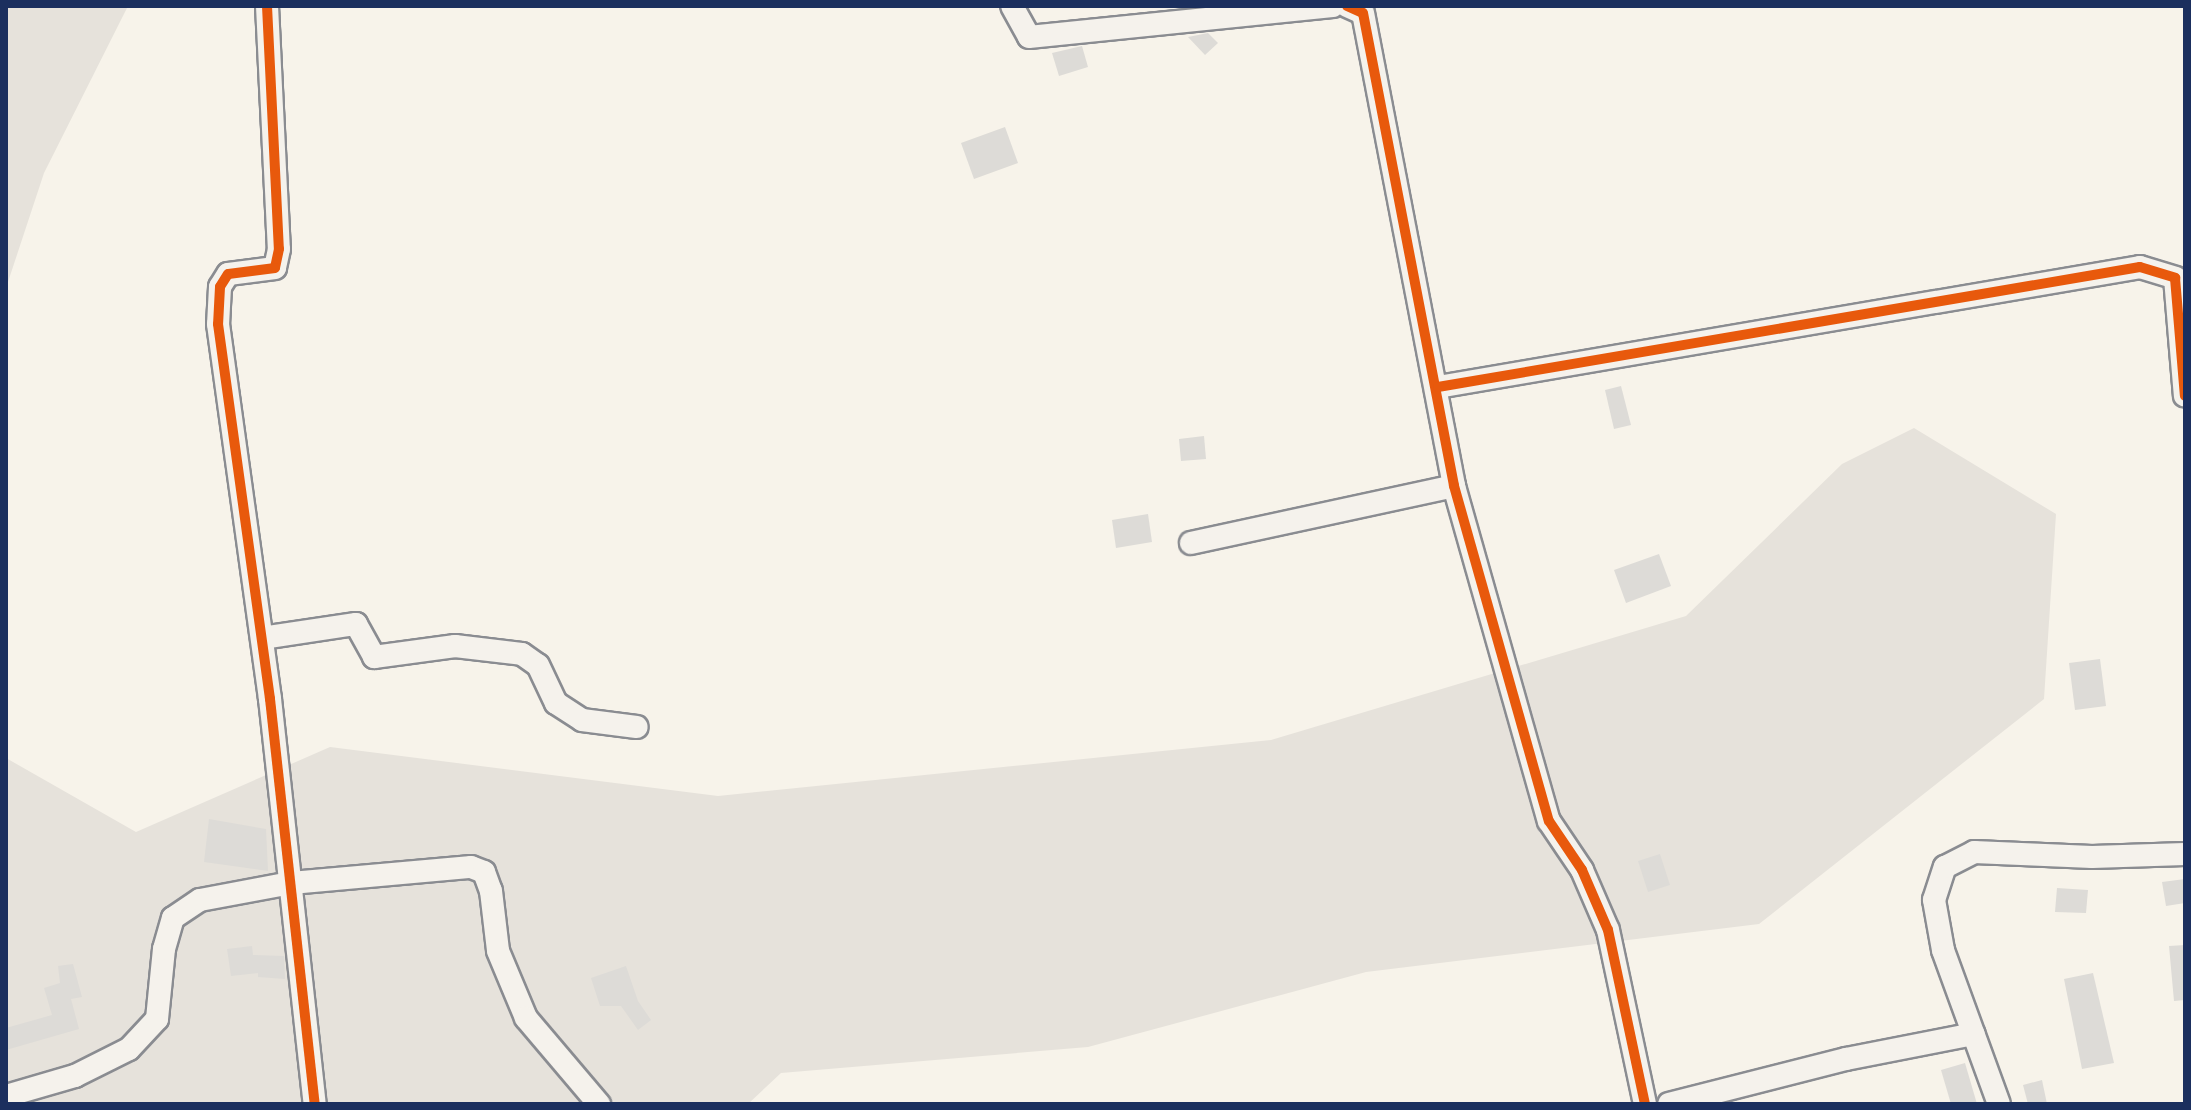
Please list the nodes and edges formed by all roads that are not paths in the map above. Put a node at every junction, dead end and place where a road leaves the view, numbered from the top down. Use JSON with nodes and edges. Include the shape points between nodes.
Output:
{"nodes":[{"id":1,"x":267,"y":6,"type":"edge"},
{"id":2,"x":1012,"y":6,"type":"edge"},
{"id":3,"x":1332,"y":6,"type":"edge"},
{"id":4,"x":1347,"y":6,"type":"edge"},
{"id":5,"x":1438,"y":387,"type":"junction"},
{"id":6,"x":2185,"y":396,"type":"edge"},
{"id":7,"x":1454,"y":486,"type":"junction"},
{"id":8,"x":1191,"y":543,"type":"dead end"},
{"id":9,"x":262,"y":638,"type":"junction"},
{"id":10,"x":637,"y":727,"type":"dead end"},
{"id":11,"x":2185,"y":854,"type":"edge"},
{"id":12,"x":291,"y":883,"type":"junction"},
{"id":13,"x":1974,"y":1034,"type":"junction"},
{"id":14,"x":6,"y":1096,"type":"edge"},
{"id":15,"x":315,"y":1104,"type":"edge"},
{"id":16,"x":599,"y":1104,"type":"edge"},
{"id":17,"x":1645,"y":1104,"type":"edge"},
{"id":18,"x":1669,"y":1104,"type":"edge"},
{"id":19,"x":1999,"y":1104,"type":"edge"}],
"edges":[{"from":1,"to":9,"type":"street","via":[[279,249],[275,268],[228,274],[220,287],[218,324]]},
{"from":2,"to":3,"type":"street","via":[[1029,37]]},
{"from":4,"to":5,"type":"street","via":[[1363,13]]},
{"from":5,"to":6,"type":"street","via":[[2140,267],[2175,278]]},
{"from":5,"to":7,"type":"street"},
{"from":7,"to":8,"type":"street"},
{"from":7,"to":17,"type":"street","via":[[1549,821],[1582,870],[1608,930]]},
{"from":9,"to":10,"type":"street","via":[[356,624],[374,657],[455,646],[522,654],[538,665],[556,703],[582,720]]},
{"from":9,"to":12,"type":"street"},
{"from":11,"to":13,"type":"street","via":[[1974,852],[1945,867],[1934,900],[1943,950]]},
{"from":12,"to":14,"type":"street","via":[[200,900],[173,918],[164,949],[157,1019],[129,1049],[75,1076]]},
{"from":12,"to":15,"type":"street"},
{"from":12,"to":16,"type":"street","via":[[471,867],[484,872],[498,951],[526,1018]]},
{"from":13,"to":18,"type":"street","via":[[1846,1059]]},
{"from":13,"to":19,"type":"street"}]}
